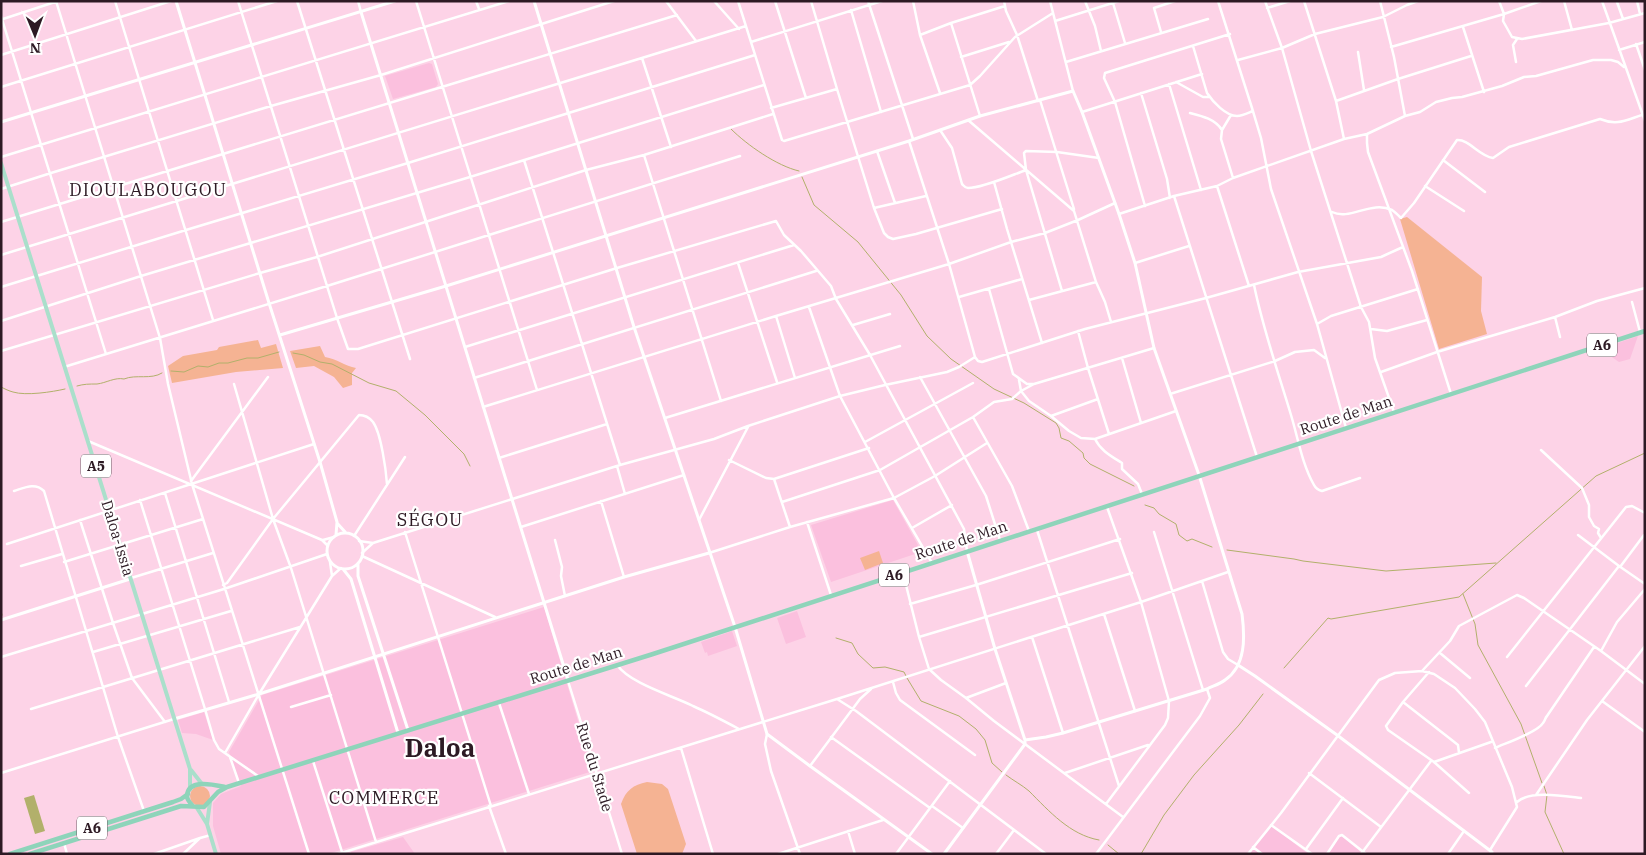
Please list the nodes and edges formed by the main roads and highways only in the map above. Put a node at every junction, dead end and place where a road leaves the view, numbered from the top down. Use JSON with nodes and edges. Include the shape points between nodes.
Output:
{"nodes":[{"id":1,"x":1,"y":163,"type":"edge"},
{"id":2,"x":1643,"y":332,"type":"edge"},
{"id":3,"x":190,"y":768,"type":"junction"},
{"id":4,"x":204,"y":785,"type":"junction"},
{"id":5,"x":227,"y":787,"type":"junction"},
{"id":6,"x":190,"y":789,"type":"junction"},
{"id":7,"x":188,"y":794,"type":"junction"},
{"id":8,"x":210,"y":801,"type":"junction"},
{"id":9,"x":196,"y":807,"type":"junction"},
{"id":10,"x":207,"y":824,"type":"junction"},
{"id":11,"x":19,"y":852,"type":"edge"},
{"id":12,"x":10,"y":854,"type":"edge"},
{"id":13,"x":30,"y":854,"type":"edge"},
{"id":14,"x":216,"y":854,"type":"edge"}],
"edges":[{"from":1,"to":3,"type":"main road","name":"Daloa-Issia","number":"A5"},
{"from":2,"to":5,"type":"highway","name":"Route de Man","number":"A6","via":[[617,665]]},
{"from":3,"to":4,"type":"main road","number":"A5"},
{"from":3,"to":6,"type":"main road","number":"A5"},
{"from":4,"to":5,"type":"highway","number":"A6"},
{"from":4,"to":6,"type":"highway","via":[[194,785]]},
{"from":4,"to":8,"type":"highway","via":[[210,791]]},
{"from":5,"to":8,"type":"highway","number":"A6"},
{"from":6,"to":7,"type":"highway"},
{"from":7,"to":9,"type":"highway","via":[[189,801]]},
{"from":7,"to":11,"type":"highway","number":"A6"},
{"from":8,"to":9,"type":"highway","via":[[204,807]]},
{"from":8,"to":10,"type":"main road"},
{"from":9,"to":10,"type":"main road"},
{"from":9,"to":13,"type":"highway","number":"A6","via":[[181,806]]},
{"from":10,"to":14,"type":"main road"},
{"from":11,"to":12,"type":"highway","number":"A6"}]}
